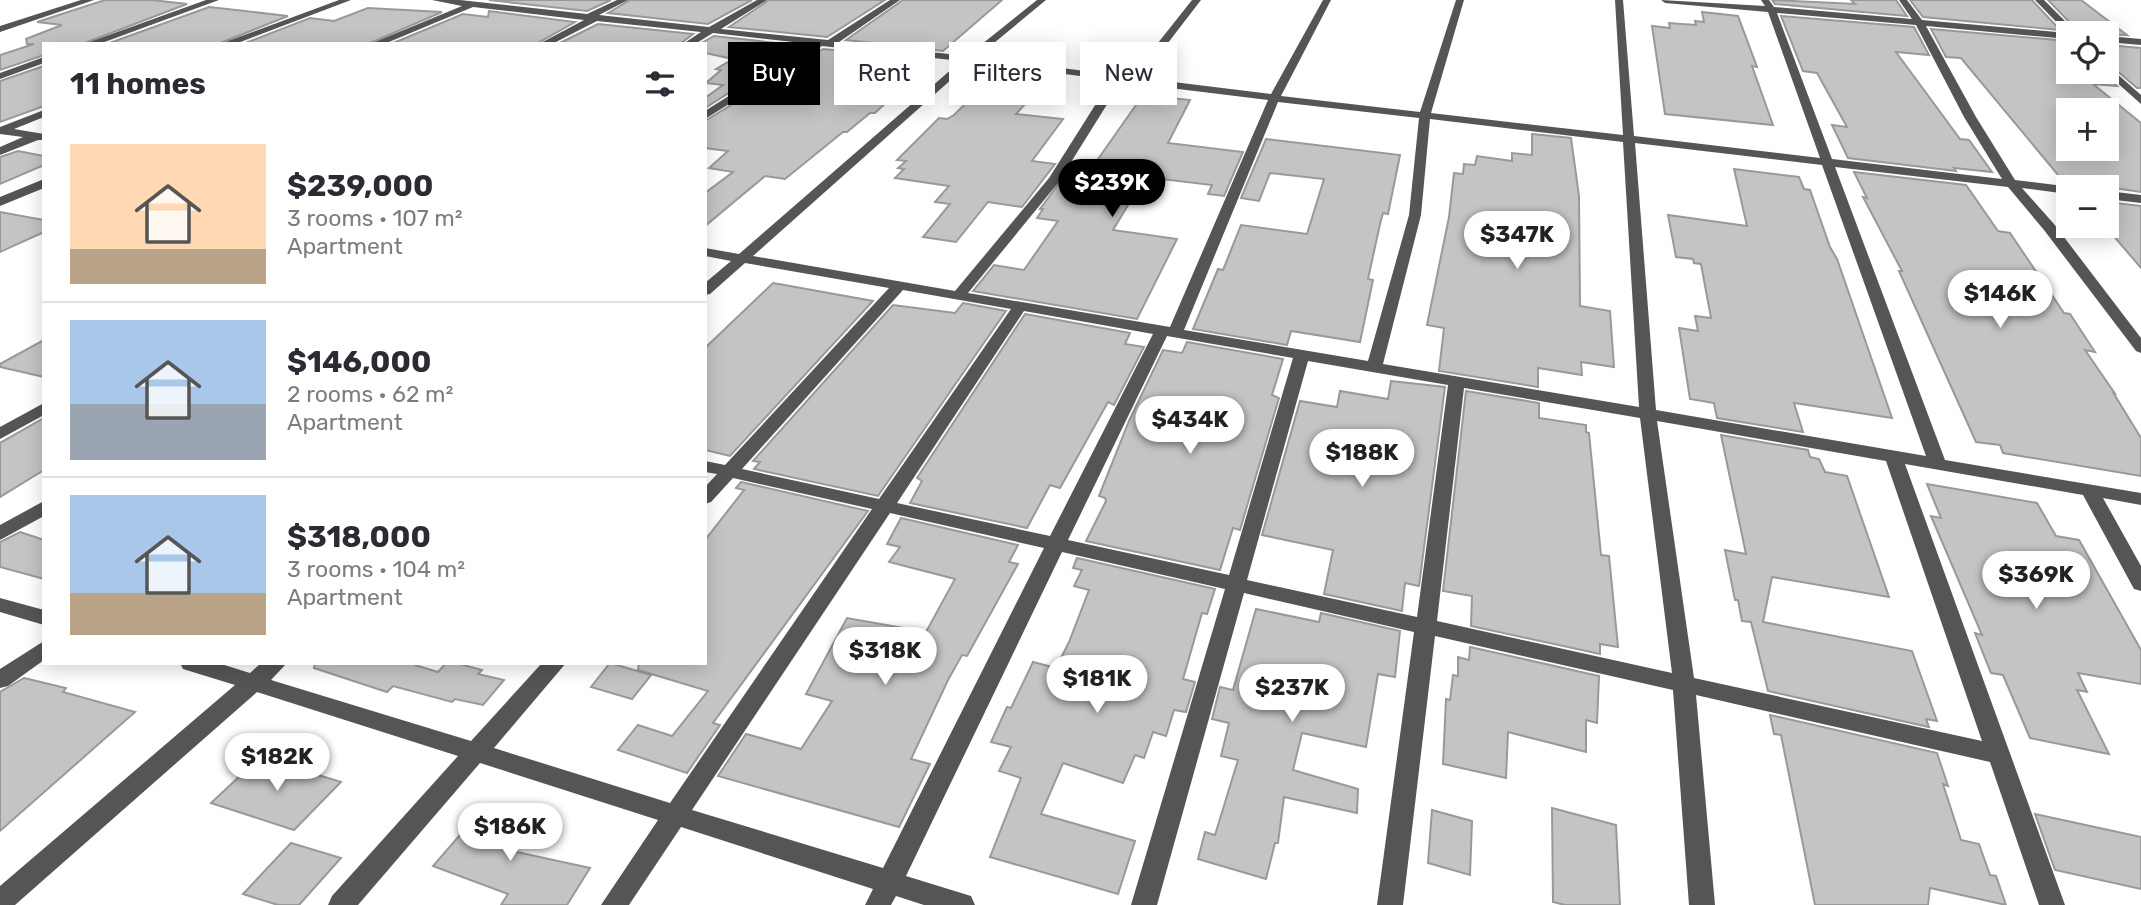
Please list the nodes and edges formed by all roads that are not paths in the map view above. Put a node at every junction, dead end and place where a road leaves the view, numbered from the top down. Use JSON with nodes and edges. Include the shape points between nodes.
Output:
{"nodes":[{"id":1,"x":90,"y":0,"type":"edge"},
{"id":2,"x":215,"y":0,"type":"edge"},
{"id":3,"x":347,"y":0,"type":"edge"},
{"id":4,"x":436,"y":0,"type":"edge"},
{"id":5,"x":624,"y":0,"type":"edge"},
{"id":6,"x":763,"y":0,"type":"edge"},
{"id":7,"x":896,"y":0,"type":"edge"},
{"id":8,"x":1042,"y":0,"type":"edge"},
{"id":9,"x":1197,"y":0,"type":"edge"},
{"id":10,"x":1327,"y":0,"type":"edge"},
{"id":11,"x":1460,"y":0,"type":"edge"},
{"id":12,"x":1619,"y":0,"type":"edge"},
{"id":13,"x":1665,"y":0,"type":"edge"},
{"id":14,"x":1903,"y":0,"type":"edge"},
{"id":15,"x":2039,"y":0,"type":"edge"},
{"id":16,"x":1681,"y":1,"type":"edge"},
{"id":17,"x":478,"y":2,"type":"edge"},
{"id":18,"x":1768,"y":4,"type":"edge"},
{"id":19,"x":589,"y":19,"type":"junction"},
{"id":20,"x":2058,"y":21,"type":"edge"},
{"id":21,"x":1919,"y":22,"type":"junction"},
{"id":22,"x":0,"y":29,"type":"edge"},
{"id":23,"x":711,"y":31,"type":"junction"},
{"id":24,"x":2056,"y":33,"type":"edge"},
{"id":25,"x":2119,"y":40,"type":"edge"},
{"id":26,"x":95,"y":42,"type":"edge"},
{"id":27,"x":231,"y":42,"type":"edge"},
{"id":28,"x":380,"y":42,"type":"edge"},
{"id":29,"x":548,"y":42,"type":"edge"},
{"id":30,"x":692,"y":42,"type":"edge"},
{"id":31,"x":990,"y":42,"type":"edge"},
{"id":32,"x":1163,"y":42,"type":"edge"},
{"id":33,"x":2141,"y":42,"type":"edge"},
{"id":34,"x":824,"y":43,"type":"junction"},
{"id":35,"x":949,"y":57,"type":"edge"},
{"id":36,"x":42,"y":61,"type":"edge"},
{"id":37,"x":0,"y":76,"type":"edge"},
{"id":38,"x":949,"y":77,"type":"edge"},
{"id":39,"x":2119,"y":80,"type":"edge"},
{"id":40,"x":1177,"y":86,"type":"edge"},
{"id":41,"x":1274,"y":98,"type":"junction"},
{"id":42,"x":2141,"y":101,"type":"edge"},
{"id":43,"x":1101,"y":105,"type":"edge"},
{"id":44,"x":1425,"y":114,"type":"junction"},
{"id":45,"x":42,"y":115,"type":"edge"},
{"id":46,"x":707,"y":115,"type":"edge"},
{"id":47,"x":0,"y":131,"type":"edge"},
{"id":48,"x":41,"y":136,"type":"edge"},
{"id":49,"x":1630,"y":139,"type":"junction"},
{"id":50,"x":0,"y":151,"type":"edge"},
{"id":51,"x":1828,"y":162,"type":"junction"},
{"id":52,"x":2011,"y":183,"type":"junction"},
{"id":53,"x":42,"y":184,"type":"edge"},
{"id":54,"x":2056,"y":189,"type":"edge"},
{"id":55,"x":2119,"y":196,"type":"edge"},
{"id":56,"x":2141,"y":199,"type":"edge"},
{"id":57,"x":0,"y":202,"type":"edge"},
{"id":58,"x":707,"y":252,"type":"edge"},
{"id":59,"x":744,"y":258,"type":"junction"},
{"id":60,"x":900,"y":285,"type":"junction"},
{"id":61,"x":707,"y":289,"type":"edge"},
{"id":62,"x":958,"y":295,"type":"junction"},
{"id":63,"x":1020,"y":306,"type":"junction"},
{"id":64,"x":1168,"y":331,"type":"junction"},
{"id":65,"x":2141,"y":348,"type":"edge"},
{"id":66,"x":1301,"y":354,"type":"junction"},
{"id":67,"x":1375,"y":366,"type":"junction"},
{"id":68,"x":1458,"y":381,"type":"junction"},
{"id":69,"x":42,"y":409,"type":"edge"},
{"id":70,"x":1648,"y":414,"type":"junction"},
{"id":71,"x":0,"y":433,"type":"edge"},
{"id":72,"x":1893,"y":456,"type":"junction"},
{"id":73,"x":1937,"y":462,"type":"junction"},
{"id":74,"x":707,"y":467,"type":"edge"},
{"id":75,"x":729,"y":472,"type":"junction"},
{"id":76,"x":2089,"y":490,"type":"junction"},
{"id":77,"x":707,"y":496,"type":"edge"},
{"id":78,"x":2141,"y":499,"type":"edge"},
{"id":79,"x":886,"y":506,"type":"junction"},
{"id":80,"x":42,"y":508,"type":"edge"},
{"id":81,"x":0,"y":534,"type":"edge"},
{"id":82,"x":1056,"y":545,"type":"junction"},
{"id":83,"x":2141,"y":584,"type":"edge"},
{"id":84,"x":1236,"y":585,"type":"junction"},
{"id":85,"x":0,"y":605,"type":"edge"},
{"id":86,"x":42,"y":617,"type":"edge"},
{"id":87,"x":1426,"y":628,"type":"junction"},
{"id":88,"x":42,"y":650,"type":"edge"},
{"id":89,"x":198,"y":665,"type":"edge"},
{"id":90,"x":274,"y":665,"type":"edge"},
{"id":91,"x":553,"y":665,"type":"edge"},
{"id":92,"x":0,"y":680,"type":"edge"},
{"id":93,"x":254,"y":682,"type":"junction"},
{"id":94,"x":1684,"y":684,"type":"junction"},
{"id":95,"x":475,"y":752,"type":"junction"},
{"id":96,"x":1998,"y":754,"type":"junction"},
{"id":97,"x":677,"y":816,"type":"junction"},
{"id":98,"x":890,"y":882,"type":"junction"},
{"id":99,"x":0,"y":902,"type":"edge"},
{"id":100,"x":341,"y":905,"type":"edge"},
{"id":101,"x":614,"y":905,"type":"edge"},
{"id":102,"x":878,"y":905,"type":"edge"},
{"id":103,"x":962,"y":905,"type":"edge"},
{"id":104,"x":1144,"y":905,"type":"edge"},
{"id":105,"x":1390,"y":905,"type":"edge"},
{"id":106,"x":1702,"y":905,"type":"edge"},
{"id":107,"x":2052,"y":905,"type":"edge"}],
"edges":[{"from":1,"to":22,"type":"street"},
{"from":2,"to":26,"type":"street"},
{"from":3,"to":27,"type":"street"},
{"from":4,"to":17,"type":"street"},
{"from":5,"to":19,"type":"street"},
{"from":6,"to":23,"type":"street"},
{"from":7,"to":34,"type":"street"},
{"from":8,"to":31,"type":"street"},
{"from":9,"to":32,"type":"street"},
{"from":10,"to":41,"type":"street"},
{"from":11,"to":44,"type":"street"},
{"from":12,"to":49,"type":"street"},
{"from":13,"to":16,"type":"street"},
{"from":14,"to":21,"type":"street"},
{"from":15,"to":20,"type":"street"},
{"from":16,"to":18,"type":"street"},
{"from":17,"to":19,"type":"street"},
{"from":17,"to":28,"type":"street"},
{"from":18,"to":21,"type":"street"},
{"from":18,"to":51,"type":"street"},
{"from":19,"to":23,"type":"street"},
{"from":19,"to":29,"type":"street"},
{"from":21,"to":24,"type":"street"},
{"from":21,"to":52,"type":"street"},
{"from":23,"to":30,"type":"street"},
{"from":23,"to":34,"type":"street"},
{"from":25,"to":33,"type":"street"},
{"from":34,"to":35,"type":"street"},
{"from":34,"to":46,"type":"street"},
{"from":36,"to":37,"type":"street"},
{"from":38,"to":59,"type":"street"},
{"from":39,"to":42,"type":"street"},
{"from":40,"to":41,"type":"street"},
{"from":41,"to":44,"type":"street"},
{"from":41,"to":64,"type":"street"},
{"from":43,"to":62,"type":"street","via":[[1054,180]]},
{"from":44,"to":49,"type":"street"},
{"from":44,"to":67,"type":"street","via":[[1415,215]]},
{"from":45,"to":47,"type":"street"},
{"from":47,"to":48,"type":"street"},
{"from":48,"to":50,"type":"street"},
{"from":49,"to":51,"type":"street"},
{"from":49,"to":70,"type":"street"},
{"from":51,"to":52,"type":"street"},
{"from":51,"to":73,"type":"street"},
{"from":52,"to":54,"type":"street"},
{"from":52,"to":65,"type":"street"},
{"from":53,"to":57,"type":"street"},
{"from":55,"to":56,"type":"street"},
{"from":58,"to":59,"type":"street"},
{"from":59,"to":60,"type":"street"},
{"from":59,"to":61,"type":"street"},
{"from":60,"to":62,"type":"street"},
{"from":60,"to":75,"type":"street"},
{"from":62,"to":63,"type":"street"},
{"from":63,"to":64,"type":"street"},
{"from":63,"to":79,"type":"street"},
{"from":64,"to":66,"type":"street"},
{"from":64,"to":82,"type":"street"},
{"from":66,"to":67,"type":"street"},
{"from":66,"to":84,"type":"street"},
{"from":67,"to":68,"type":"street"},
{"from":68,"to":70,"type":"street"},
{"from":68,"to":87,"type":"street"},
{"from":69,"to":71,"type":"street"},
{"from":70,"to":72,"type":"street"},
{"from":70,"to":94,"type":"street"},
{"from":72,"to":73,"type":"street"},
{"from":72,"to":96,"type":"street"},
{"from":73,"to":76,"type":"street"},
{"from":74,"to":75,"type":"street"},
{"from":75,"to":77,"type":"street"},
{"from":75,"to":79,"type":"street"},
{"from":76,"to":78,"type":"street"},
{"from":76,"to":83,"type":"street"},
{"from":79,"to":82,"type":"street"},
{"from":79,"to":97,"type":"street"},
{"from":80,"to":81,"type":"street"},
{"from":82,"to":84,"type":"street"},
{"from":82,"to":98,"type":"street"},
{"from":84,"to":87,"type":"street"},
{"from":84,"to":104,"type":"street"},
{"from":85,"to":86,"type":"street"},
{"from":87,"to":94,"type":"street"},
{"from":87,"to":105,"type":"street"},
{"from":88,"to":92,"type":"street"},
{"from":89,"to":93,"type":"street"},
{"from":90,"to":93,"type":"street"},
{"from":91,"to":95,"type":"street"},
{"from":93,"to":95,"type":"street"},
{"from":93,"to":99,"type":"street"},
{"from":94,"to":96,"type":"street"},
{"from":94,"to":106,"type":"street"},
{"from":95,"to":97,"type":"street"},
{"from":95,"to":100,"type":"street"},
{"from":96,"to":107,"type":"street"},
{"from":97,"to":98,"type":"street"},
{"from":97,"to":101,"type":"street"},
{"from":98,"to":102,"type":"street"},
{"from":98,"to":103,"type":"street"}]}
